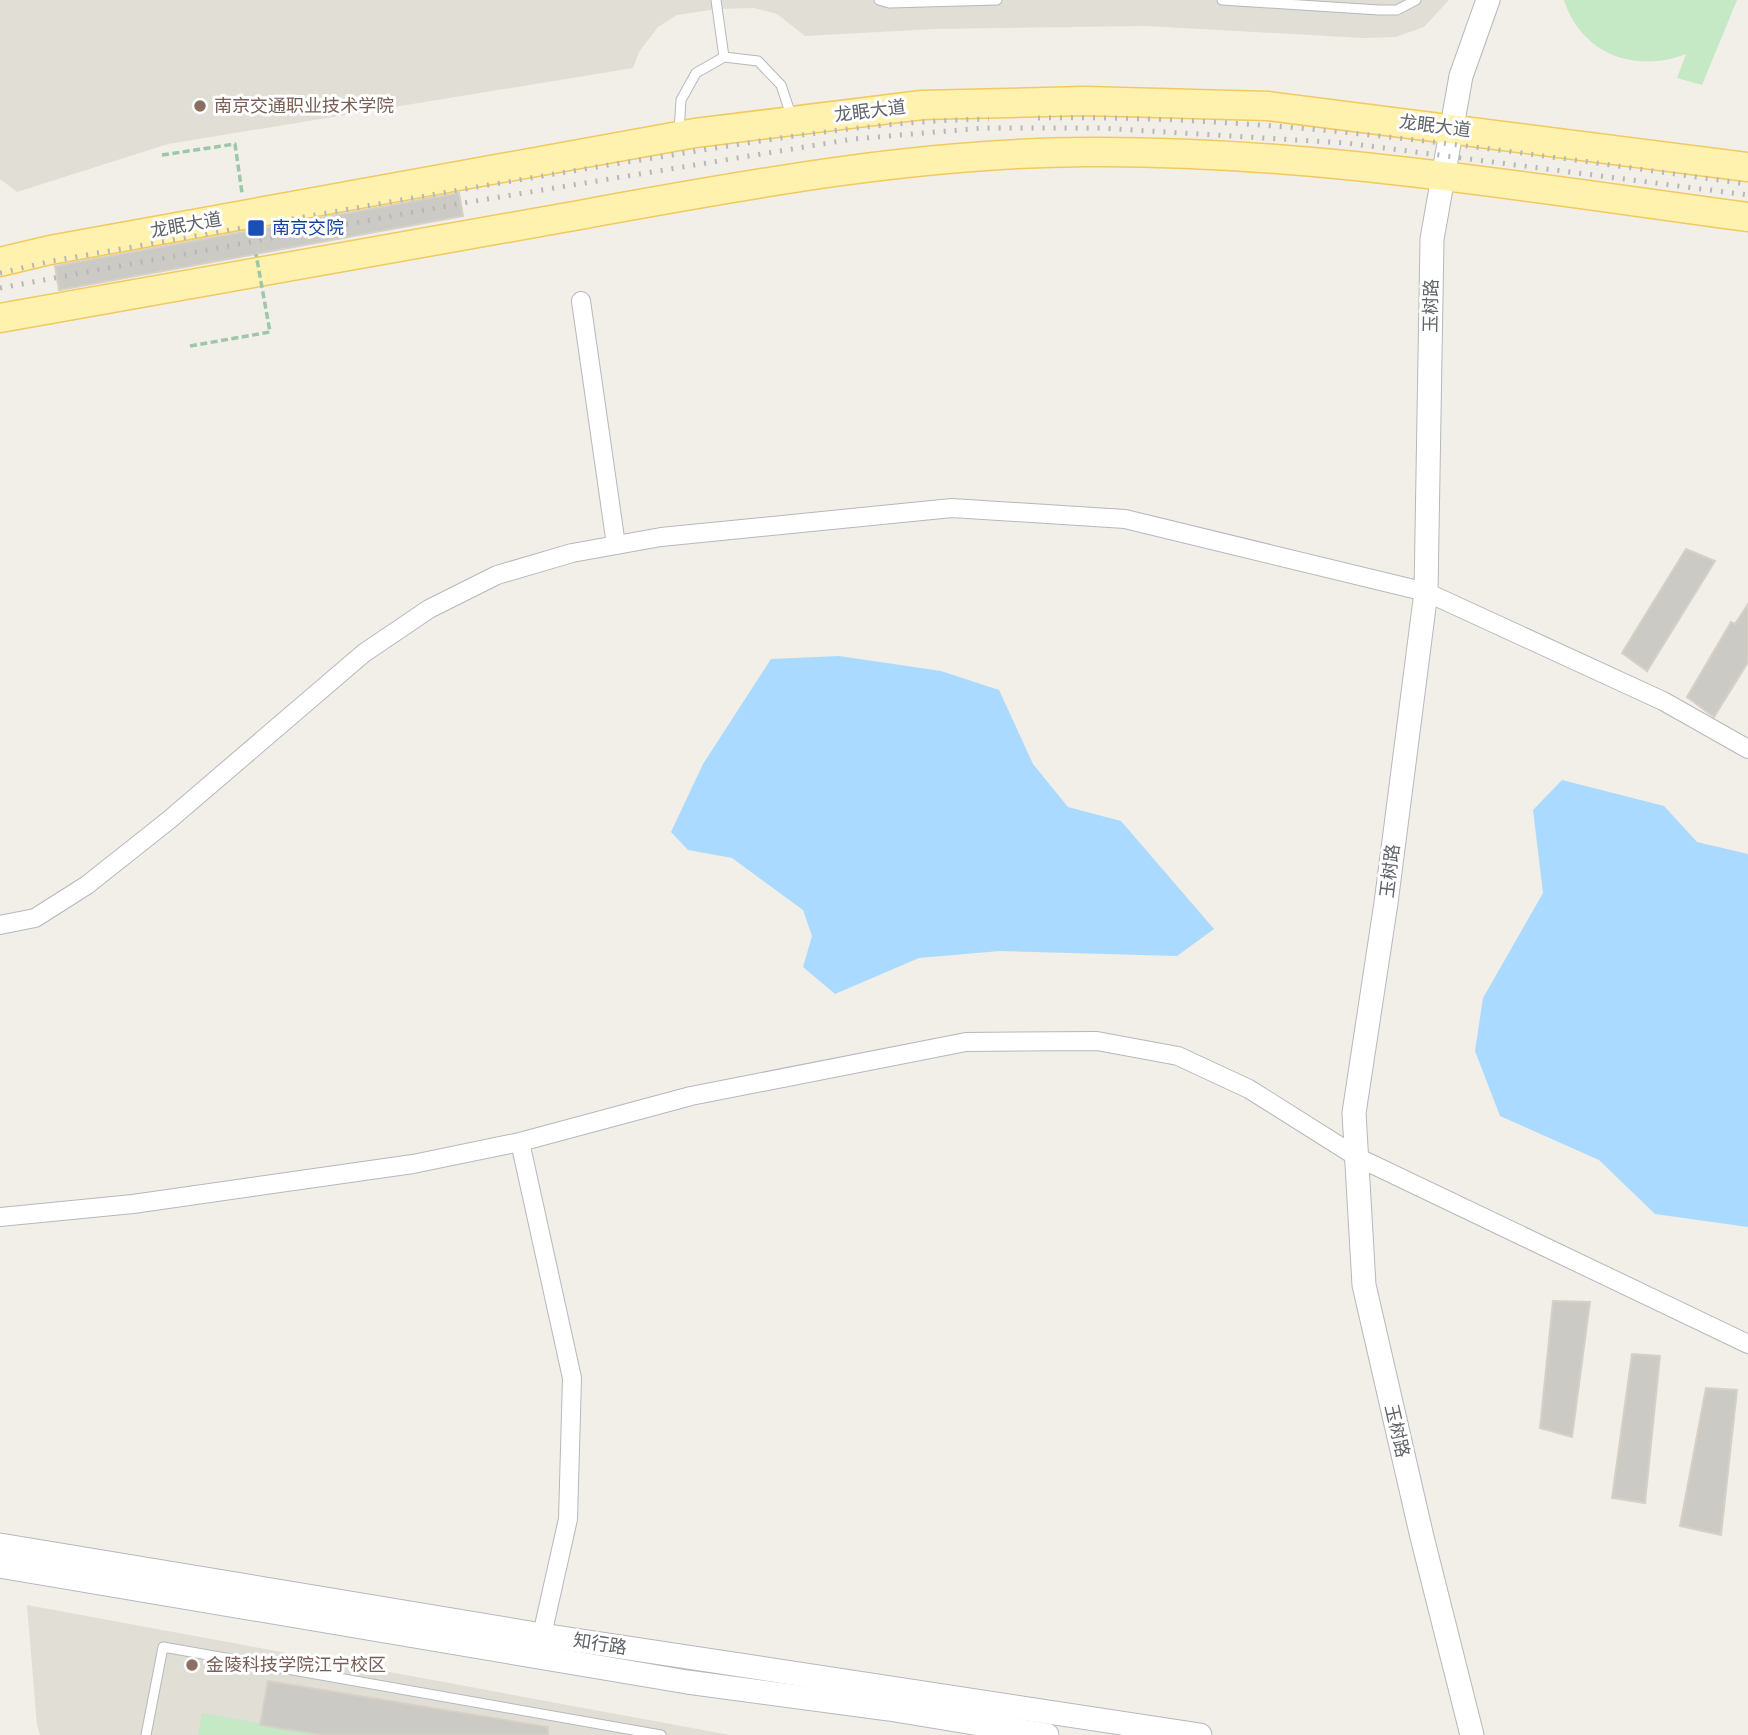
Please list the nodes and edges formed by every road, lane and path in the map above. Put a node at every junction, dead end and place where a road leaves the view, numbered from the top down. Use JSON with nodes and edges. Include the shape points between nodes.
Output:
{"nodes":[{"id":1,"x":716,"y":0,"type":"edge"},
{"id":2,"x":879,"y":0,"type":"edge"},
{"id":3,"x":997,"y":0,"type":"edge"},
{"id":4,"x":1222,"y":0,"type":"edge"},
{"id":5,"x":1416,"y":0,"type":"edge"},
{"id":6,"x":1488,"y":0,"type":"edge"},
{"id":7,"x":724,"y":57,"type":"junction"},
{"id":8,"x":792,"y":120,"type":"junction"},
{"id":9,"x":1451,"y":127,"type":"junction"},
{"id":10,"x":679,"y":136,"type":"junction"},
{"id":11,"x":162,"y":155,"type":"dead end"},
{"id":12,"x":1748,"y":167,"type":"edge"},
{"id":13,"x":1443,"y":177,"type":"junction"},
{"id":14,"x":244,"y":204,"type":"dead end"},
{"id":15,"x":1748,"y":217,"type":"edge"},
{"id":16,"x":256,"y":254,"type":"dead end"},
{"id":17,"x":0,"y":262,"type":"edge"},
{"id":18,"x":581,"y":301,"type":"dead end"},
{"id":19,"x":0,"y":318,"type":"edge"},
{"id":20,"x":191,"y":346,"type":"dead end"},
{"id":21,"x":616,"y":545,"type":"junction"},
{"id":22,"x":1426,"y":592,"type":"junction"},
{"id":23,"x":1748,"y":749,"type":"edge"},
{"id":24,"x":0,"y":925,"type":"edge"},
{"id":25,"x":520,"y":1142,"type":"junction"},
{"id":26,"x":1357,"y":1157,"type":"junction"},
{"id":27,"x":0,"y":1217,"type":"edge"},
{"id":28,"x":1748,"y":1344,"type":"edge"},
{"id":29,"x":0,"y":1545,"type":"edge"},
{"id":30,"x":0,"y":1566,"type":"edge"},
{"id":31,"x":542,"y":1636,"type":"junction"},
{"id":32,"x":146,"y":1735,"type":"edge"},
{"id":33,"x":661,"y":1735,"type":"edge"},
{"id":34,"x":1047,"y":1735,"type":"edge"},
{"id":35,"x":1200,"y":1735,"type":"edge"},
{"id":36,"x":1472,"y":1735,"type":"edge"}],
"edges":[{"from":1,"to":7,"type":"lane"},
{"from":2,"to":3,"type":"lane","via":[[889,4]]},
{"from":4,"to":5,"type":"lane","via":[[1396,10]]},
{"from":6,"to":9,"type":"street","name":"玉树路","via":[[1461,76]]},
{"from":7,"to":8,"type":"lane","via":[[758,61],[781,85]]},
{"from":7,"to":10,"type":"lane","via":[[696,73],[681,100]]},
{"from":8,"to":9,"type":"main road","name":"龙眠大道","via":[[922,105],[1085,101],[1268,106]]},
{"from":8,"to":10,"type":"main road","name":"龙眠大道"},
{"from":9,"to":12,"type":"main road","name":"龙眠大道"},
{"from":9,"to":13,"type":"street","name":"玉树路"},
{"from":10,"to":17,"type":"main road","name":"龙眠大道"},
{"from":11,"to":14,"type":"path","via":[[235,144]]},
{"from":13,"to":15,"type":"main road"},
{"from":13,"to":19,"type":"main road","via":[[1231,157],[1087,152],[934,158],[705,192]]},
{"from":13,"to":22,"type":"street","name":"玉树路","via":[[1432,239]]},
{"from":16,"to":20,"type":"path","bridge":true,"via":[[270,332]]},
{"from":18,"to":21,"type":"street"},
{"from":21,"to":22,"type":"street","via":[[951,508],[1125,519]]},
{"from":21,"to":24,"type":"street","via":[[497,575],[429,608],[365,653],[87,885],[35,918]]},
{"from":22,"to":23,"type":"street","via":[[1663,701]]},
{"from":22,"to":26,"type":"street","name":"玉树路","via":[[1354,1113]]},
{"from":25,"to":26,"type":"street","via":[[691,1096],[966,1042],[1097,1041],[1178,1056],[1249,1089]]},
{"from":25,"to":27,"type":"street","via":[[386,1168],[134,1204]]},
{"from":25,"to":31,"type":"street","via":[[572,1378],[568,1519]]},
{"from":26,"to":28,"type":"street"},
{"from":26,"to":36,"type":"street","name":"玉树路","via":[[1364,1285]]},
{"from":29,"to":31,"type":"street","name":"知行路"},
{"from":30,"to":34,"type":"street","name":"知行路","via":[[687,1682]]},
{"from":31,"to":35,"type":"street","name":"知行路"},
{"from":32,"to":33,"type":"lane","via":[[163,1647]]}]}
